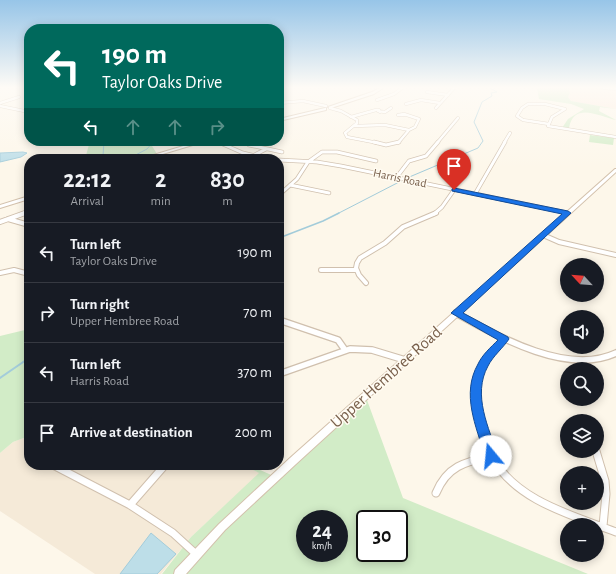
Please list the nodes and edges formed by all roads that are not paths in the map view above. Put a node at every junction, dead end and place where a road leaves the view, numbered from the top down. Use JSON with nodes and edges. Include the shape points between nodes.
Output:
{"nodes":[{"id":1,"x":299,"y":115,"type":"edge"},
{"id":2,"x":347,"y":115,"type":"edge"},
{"id":3,"x":359,"y":115,"type":"edge"},
{"id":4,"x":407,"y":115,"type":"dead end"},
{"id":5,"x":517,"y":115,"type":"edge"},
{"id":6,"x":555,"y":115,"type":"edge"},
{"id":7,"x":351,"y":117,"type":"junction"},
{"id":8,"x":458,"y":118,"type":"dead end"},
{"id":9,"x":284,"y":119,"type":"edge"},
{"id":10,"x":549,"y":124,"type":"junction"},
{"id":11,"x":382,"y":125,"type":"junction"},
{"id":12,"x":354,"y":126,"type":"junction"},
{"id":13,"x":368,"y":126,"type":"junction"},
{"id":14,"x":374,"y":126,"type":"junction"},
{"id":15,"x":378,"y":126,"type":"junction"},
{"id":16,"x":409,"y":130,"type":"junction"},
{"id":17,"x":510,"y":133,"type":"dead end"},
{"id":18,"x":616,"y":137,"type":"edge"},
{"id":19,"x":187,"y":146,"type":"edge"},
{"id":20,"x":228,"y":146,"type":"edge"},
{"id":21,"x":253,"y":146,"type":"edge"},
{"id":22,"x":266,"y":149,"type":"junction"},
{"id":23,"x":282,"y":152,"type":"dead end"},
{"id":24,"x":159,"y":154,"type":"edge"},
{"id":25,"x":248,"y":154,"type":"edge"},
{"id":26,"x":257,"y":154,"type":"edge"},
{"id":27,"x":284,"y":160,"type":"edge"},
{"id":28,"x":308,"y":162,"type":"junction"},
{"id":29,"x":376,"y":162,"type":"dead end"},
{"id":30,"x":616,"y":170,"type":"edge"},
{"id":31,"x":396,"y":178,"type":"junction"},
{"id":32,"x":290,"y":185,"type":"junction"},
{"id":33,"x":284,"y":190,"type":"edge"},
{"id":34,"x":454,"y":190,"type":"junction"},
{"id":35,"x":329,"y":194,"type":"dead end"},
{"id":36,"x":475,"y":194,"type":"junction"},
{"id":37,"x":24,"y":199,"type":"edge"},
{"id":38,"x":0,"y":206,"type":"edge"},
{"id":39,"x":24,"y":213,"type":"edge"},
{"id":40,"x":568,"y":213,"type":"junction"},
{"id":41,"x":8,"y":219,"type":"junction"},
{"id":42,"x":0,"y":222,"type":"edge"},
{"id":43,"x":24,"y":224,"type":"edge"},
{"id":44,"x":543,"y":235,"type":"junction"},
{"id":45,"x":616,"y":255,"type":"edge"},
{"id":46,"x":321,"y":270,"type":"dead end"},
{"id":47,"x":356,"y":270,"type":"junction"},
{"id":48,"x":0,"y":273,"type":"edge"},
{"id":49,"x":24,"y":273,"type":"edge"},
{"id":50,"x":366,"y":283,"type":"dead end"},
{"id":51,"x":456,"y":313,"type":"junction"},
{"id":52,"x":284,"y":322,"type":"edge"},
{"id":53,"x":504,"y":339,"type":"junction"},
{"id":54,"x":345,"y":350,"type":"junction"},
{"id":55,"x":616,"y":353,"type":"edge"},
{"id":56,"x":405,"y":360,"type":"junction"},
{"id":57,"x":284,"y":372,"type":"edge"},
{"id":58,"x":491,"y":456,"type":"junction"},
{"id":59,"x":598,"y":458,"type":"edge"},
{"id":60,"x":63,"y":470,"type":"edge"},
{"id":61,"x":161,"y":470,"type":"edge"},
{"id":62,"x":436,"y":493,"type":"dead end"},
{"id":63,"x":130,"y":505,"type":"junction"},
{"id":64,"x":583,"y":518,"type":"edge"},
{"id":65,"x":604,"y":518,"type":"edge"},
{"id":66,"x":604,"y":526,"type":"edge"},
{"id":67,"x":616,"y":532,"type":"edge"},
{"id":68,"x":196,"y":554,"type":"junction"},
{"id":69,"x":179,"y":574,"type":"edge"}],
"edges":[{"from":1,"to":9,"type":"street"},
{"from":2,"to":7,"type":"street"},
{"from":3,"to":7,"type":"street"},
{"from":4,"to":16,"type":"street","via":[[419,119],[416,127]]},
{"from":5,"to":10,"type":"street","via":[[523,120]]},
{"from":6,"to":10,"type":"street"},
{"from":7,"to":12,"type":"street","via":[[357,120]]},
{"from":8,"to":31,"type":"street","via":[[426,156],[409,161]]},
{"from":10,"to":18,"type":"street","via":[[551,128]]},
{"from":11,"to":14,"type":"street","via":[[378,123]]},
{"from":11,"to":15,"type":"street"},
{"from":11,"to":16,"type":"street"},
{"from":12,"to":13,"type":"street"},
{"from":12,"to":16,"type":"street","via":[[343,135],[397,146]]},
{"from":13,"to":14,"type":"street"},
{"from":13,"to":15,"type":"street","via":[[380,127]]},
{"from":14,"to":15,"type":"street"},
{"from":17,"to":36,"type":"street"},
{"from":19,"to":24,"type":"street"},
{"from":20,"to":25,"type":"street"},
{"from":21,"to":22,"type":"street"},
{"from":22,"to":23,"type":"street"},
{"from":22,"to":26,"type":"street"},
{"from":27,"to":28,"type":"street","name":"Harris Road"},
{"from":28,"to":29,"type":"street","via":[[320,153],[331,151]]},
{"from":28,"to":31,"type":"street","name":"Harris Road"},
{"from":28,"to":32,"type":"street","via":[[302,173]]},
{"from":30,"to":40,"type":"street","name":"Upper Hembree Road"},
{"from":31,"to":34,"type":"street","name":"Harris Road"},
{"from":32,"to":33,"type":"street"},
{"from":32,"to":35,"type":"street"},
{"from":34,"to":36,"type":"street","name":"Harris Road"},
{"from":34,"to":47,"type":"street","via":[[437,212],[404,226],[385,243],[362,255],[357,262]]},
{"from":36,"to":40,"type":"street","name":"Harris Road"},
{"from":37,"to":38,"type":"street"},
{"from":39,"to":41,"type":"street"},
{"from":40,"to":44,"type":"street","name":"Upper Hembree Road"},
{"from":41,"to":42,"type":"street"},
{"from":41,"to":43,"type":"street"},
{"from":44,"to":45,"type":"street","via":[[559,242]]},
{"from":44,"to":51,"type":"street","name":"Upper Hembree Road"},
{"from":46,"to":47,"type":"street"},
{"from":47,"to":50,"type":"street"},
{"from":48,"to":49,"type":"street","via":[[14,270]]},
{"from":51,"to":53,"type":"street"},
{"from":51,"to":56,"type":"street","name":"Upper Hembree Road"},
{"from":52,"to":54,"type":"street","via":[[338,340]]},
{"from":53,"to":55,"type":"street","via":[[540,352],[583,361],[603,360]]},
{"from":53,"to":58,"type":"street","via":[[482,364],[475,387],[476,405]]},
{"from":54,"to":56,"type":"street","via":[[372,350]]},
{"from":54,"to":57,"type":"street"},
{"from":56,"to":68,"type":"street","name":"Upper Hembree Road","via":[[222,527]]},
{"from":58,"to":62,"type":"street","via":[[455,466],[442,480]]},
{"from":58,"to":64,"type":"street","via":[[507,477],[526,493]]},
{"from":59,"to":65,"type":"street","via":[[605,482]]},
{"from":60,"to":63,"type":"street"},
{"from":61,"to":63,"type":"street"},
{"from":63,"to":68,"type":"street","via":[[173,533]]},
{"from":66,"to":67,"type":"street"},
{"from":68,"to":69,"type":"street","name":"Upper Hembree Road"}]}
